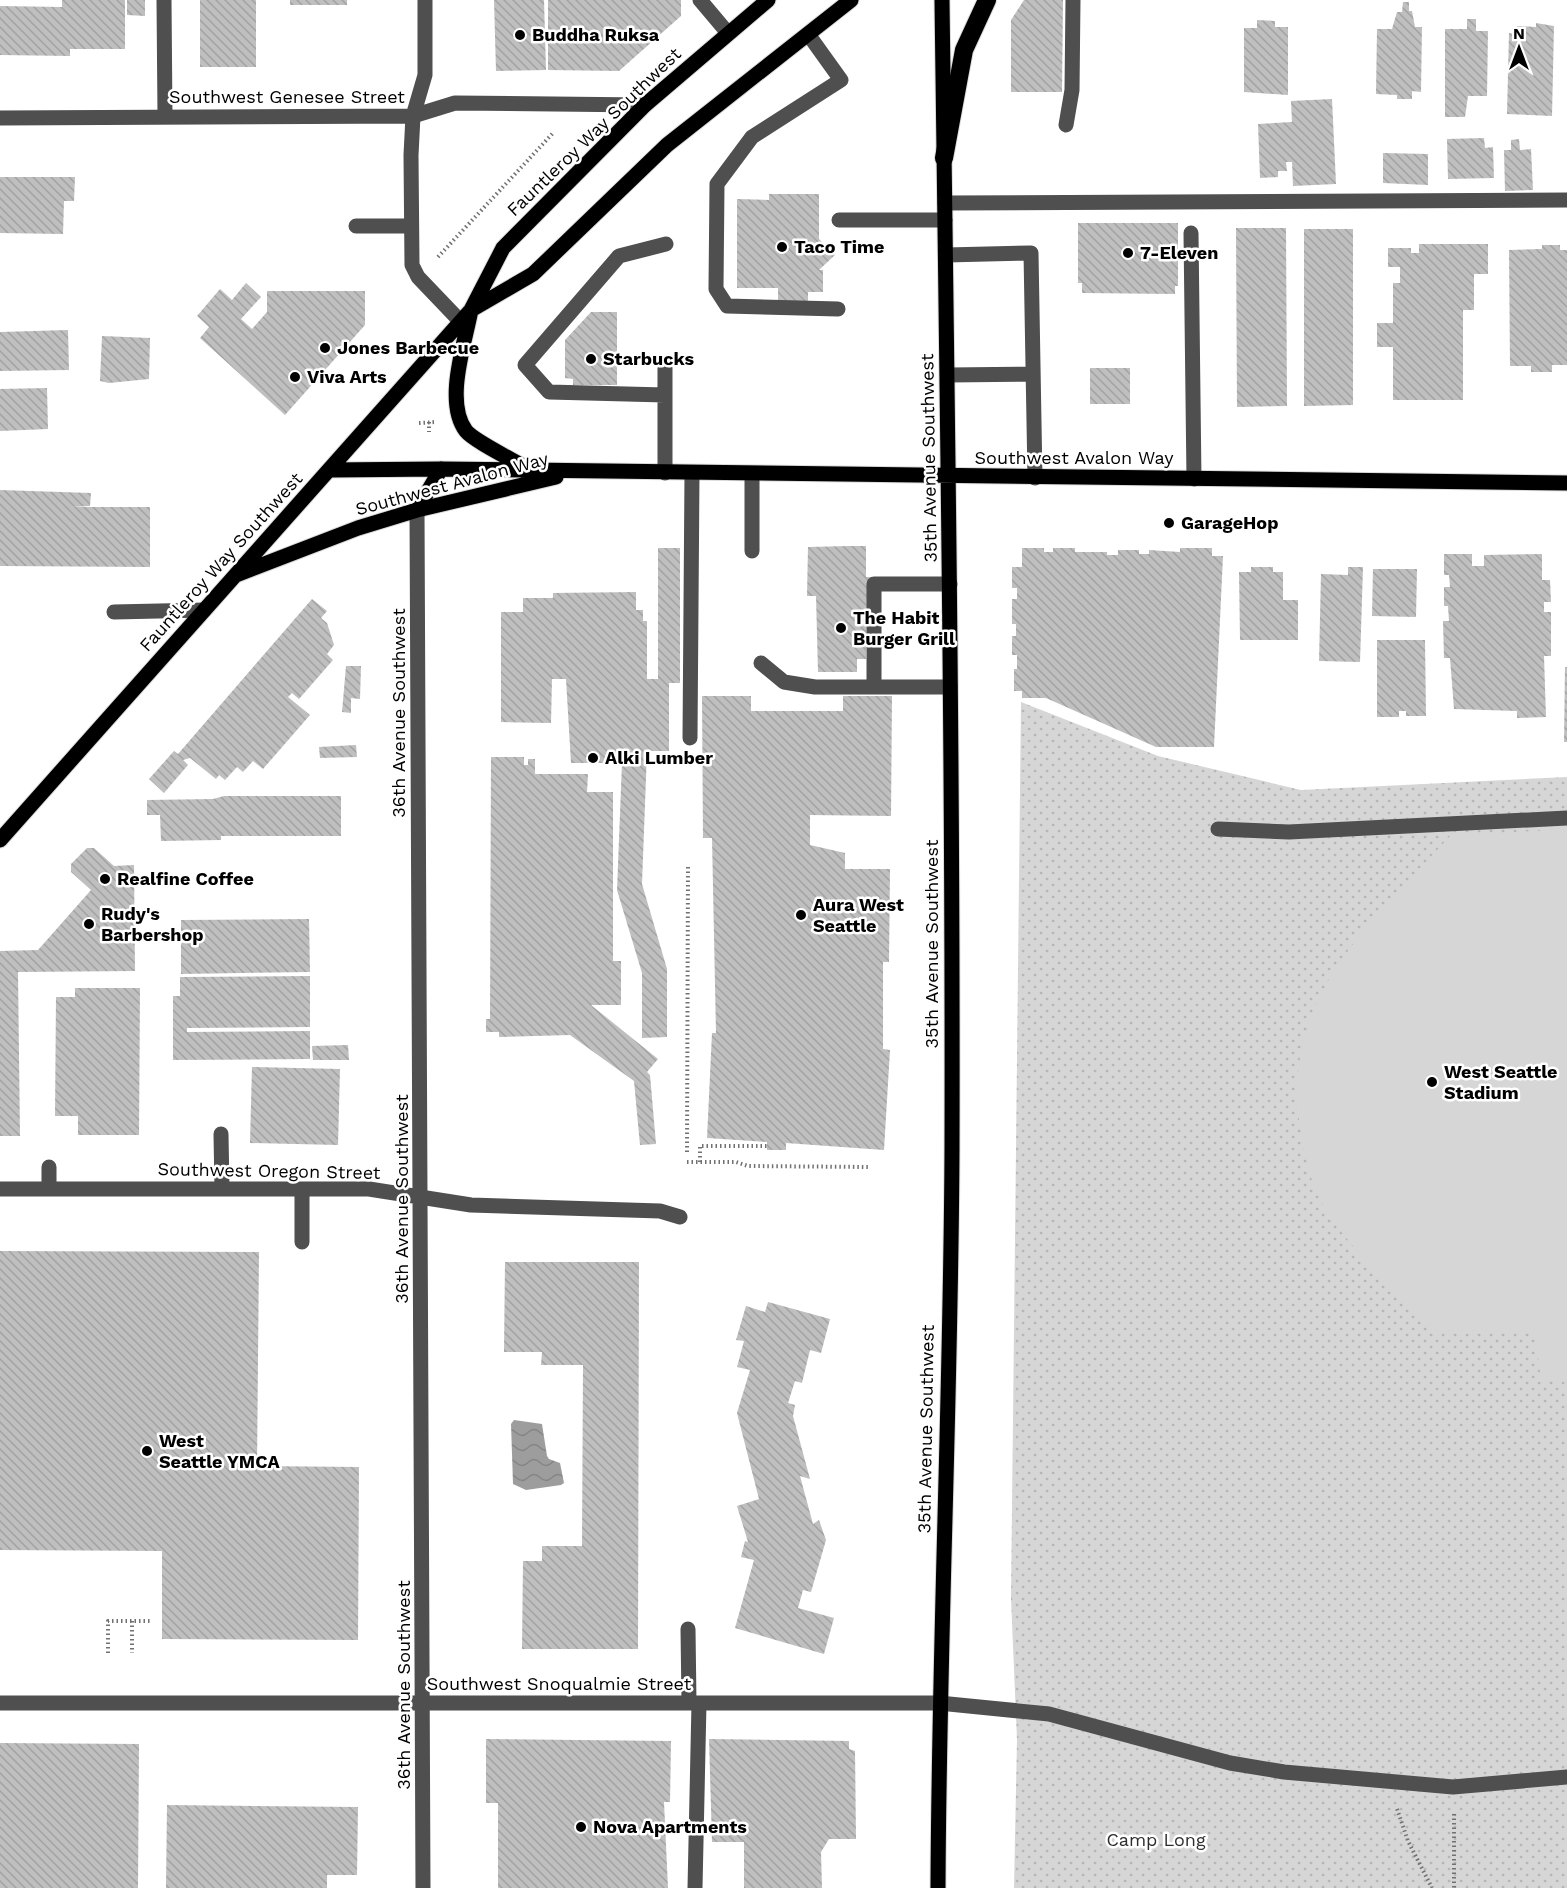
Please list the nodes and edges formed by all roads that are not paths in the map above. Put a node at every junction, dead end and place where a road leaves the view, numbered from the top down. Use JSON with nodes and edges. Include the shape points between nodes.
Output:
{"nodes":[{"id":1,"x":164,"y":0,"type":"edge"},
{"id":2,"x":425,"y":0,"type":"edge"},
{"id":3,"x":700,"y":0,"type":"edge"},
{"id":4,"x":768,"y":0,"type":"edge"},
{"id":5,"x":851,"y":0,"type":"edge"},
{"id":6,"x":942,"y":0,"type":"edge"},
{"id":7,"x":987,"y":0,"type":"edge"},
{"id":8,"x":1073,"y":0,"type":"edge"},
{"id":9,"x":727,"y":32,"type":"junction"},
{"id":10,"x":808,"y":34,"type":"junction"},
{"id":11,"x":645,"y":105,"type":"junction"},
{"id":12,"x":413,"y":116,"type":"junction"},
{"id":13,"x":165,"y":117,"type":"junction"},
{"id":14,"x":0,"y":118,"type":"edge"},
{"id":15,"x":1066,"y":125,"type":"dead end"},
{"id":16,"x":944,"y":158,"type":"junction"},
{"id":17,"x":1567,"y":200,"type":"edge"},
{"id":18,"x":945,"y":202,"type":"junction"},
{"id":19,"x":839,"y":220,"type":"dead end"},
{"id":20,"x":945,"y":220,"type":"junction"},
{"id":21,"x":356,"y":226,"type":"dead end"},
{"id":22,"x":411,"y":226,"type":"junction"},
{"id":23,"x":1191,"y":233,"type":"dead end"},
{"id":24,"x":666,"y":244,"type":"dead end"},
{"id":25,"x":945,"y":255,"type":"junction"},
{"id":26,"x":838,"y":309,"type":"dead end"},
{"id":27,"x":466,"y":316,"type":"junction"},
{"id":28,"x":665,"y":369,"type":"dead end"},
{"id":29,"x":1033,"y":374,"type":"junction"},
{"id":30,"x":948,"y":375,"type":"junction"},
{"id":31,"x":665,"y":395,"type":"junction"},
{"id":32,"x":441,"y":469,"type":"junction"},
{"id":33,"x":330,"y":470,"type":"junction"},
{"id":34,"x":531,"y":471,"type":"junction"},
{"id":35,"x":581,"y":472,"type":"junction"},
{"id":36,"x":665,"y":473,"type":"junction"},
{"id":37,"x":692,"y":473,"type":"junction"},
{"id":38,"x":752,"y":474,"type":"junction"},
{"id":39,"x":950,"y":477,"type":"junction"},
{"id":40,"x":1035,"y":477,"type":"junction"},
{"id":41,"x":1194,"y":479,"type":"junction"},
{"id":42,"x":1567,"y":483,"type":"edge"},
{"id":43,"x":417,"y":510,"type":"junction"},
{"id":44,"x":752,"y":551,"type":"dead end"},
{"id":45,"x":233,"y":576,"type":"junction"},
{"id":46,"x":950,"y":584,"type":"junction"},
{"id":47,"x":204,"y":610,"type":"junction"},
{"id":48,"x":114,"y":612,"type":"dead end"},
{"id":49,"x":761,"y":663,"type":"dead end"},
{"id":50,"x":874,"y":687,"type":"junction"},
{"id":51,"x":950,"y":687,"type":"junction"},
{"id":52,"x":690,"y":738,"type":"dead end"},
{"id":53,"x":1567,"y":818,"type":"edge"},
{"id":54,"x":1218,"y":829,"type":"dead end"},
{"id":55,"x":0,"y":840,"type":"edge"},
{"id":56,"x":221,"y":1134,"type":"dead end"},
{"id":57,"x":49,"y":1167,"type":"dead end"},
{"id":58,"x":0,"y":1189,"type":"edge"},
{"id":59,"x":49,"y":1189,"type":"junction"},
{"id":60,"x":222,"y":1189,"type":"junction"},
{"id":61,"x":302,"y":1189,"type":"junction"},
{"id":62,"x":421,"y":1199,"type":"junction"},
{"id":63,"x":680,"y":1217,"type":"dead end"},
{"id":64,"x":302,"y":1242,"type":"dead end"},
{"id":65,"x":688,"y":1629,"type":"dead end"},
{"id":66,"x":0,"y":1703,"type":"edge"},
{"id":67,"x":424,"y":1703,"type":"junction"},
{"id":68,"x":694,"y":1703,"type":"junction"},
{"id":69,"x":939,"y":1703,"type":"junction"},
{"id":70,"x":1567,"y":1777,"type":"edge"},
{"id":71,"x":423,"y":1888,"type":"edge"},
{"id":72,"x":695,"y":1888,"type":"edge"},
{"id":73,"x":938,"y":1888,"type":"edge"}],
"edges":[{"from":1,"to":13,"type":"street"},
{"from":2,"to":12,"type":"street","via":[[425,75]]},
{"from":3,"to":9,"type":"street"},
{"from":4,"to":9,"type":"main road","name":"Fauntleroy Way Southwest"},
{"from":5,"to":10,"type":"main road","name":"Fauntleroy Way Southwest"},
{"from":6,"to":16,"type":"main road","name":"35th Avenue Southwest"},
{"from":7,"to":16,"type":"highway","via":[[964,50]]},
{"from":8,"to":15,"type":"street","via":[[1072,90]]},
{"from":9,"to":11,"type":"main road","name":"Fauntleroy Way Southwest"},
{"from":10,"to":26,"type":"street","via":[[841,80],[752,137],[717,184],[716,289],[727,306]]},
{"from":10,"to":27,"type":"main road","name":"Fauntleroy Way Southwest","via":[[667,145],[533,274]]},
{"from":11,"to":12,"type":"street","name":"Southwest Genesee Street","via":[[455,103]]},
{"from":11,"to":27,"type":"main road","name":"Fauntleroy Way Southwest","via":[[504,248]]},
{"from":12,"to":13,"type":"street","name":"Southwest Genesee Street"},
{"from":12,"to":22,"type":"street"},
{"from":13,"to":14,"type":"street","name":"Southwest Genesee Street"},
{"from":16,"to":18,"type":"main road","name":"35th Avenue Southwest"},
{"from":17,"to":18,"type":"street"},
{"from":18,"to":20,"type":"main road","name":"35th Avenue Southwest"},
{"from":19,"to":20,"type":"street"},
{"from":20,"to":25,"type":"main road","name":"35th Avenue Southwest"},
{"from":21,"to":22,"type":"street"},
{"from":22,"to":27,"type":"street","via":[[412,265],[418,277]]},
{"from":23,"to":41,"type":"street"},
{"from":24,"to":31,"type":"street","via":[[619,256],[525,366],[549,392]]},
{"from":25,"to":29,"type":"street","via":[[1031,254]]},
{"from":25,"to":30,"type":"main road","name":"35th Avenue Southwest"},
{"from":27,"to":33,"type":"main road","name":"Fauntleroy Way Southwest"},
{"from":27,"to":34,"type":"main road","via":[[456,412],[467,432]]},
{"from":28,"to":31,"type":"street"},
{"from":29,"to":30,"type":"street"},
{"from":29,"to":40,"type":"street"},
{"from":30,"to":39,"type":"main road","name":"35th Avenue Southwest"},
{"from":31,"to":36,"type":"street"},
{"from":32,"to":33,"type":"main road","name":"Southwest Avalon Way"},
{"from":32,"to":34,"type":"main road","name":"Southwest Avalon Way"},
{"from":32,"to":43,"type":"main road"},
{"from":33,"to":45,"type":"main road","name":"Fauntleroy Way Southwest"},
{"from":34,"to":35,"type":"main road","name":"Southwest Avalon Way"},
{"from":35,"to":36,"type":"main road","name":"Southwest Avalon Way"},
{"from":35,"to":43,"type":"main road","name":"Southwest Avalon Way"},
{"from":36,"to":37,"type":"main road","name":"Southwest Avalon Way"},
{"from":37,"to":38,"type":"main road","name":"Southwest Avalon Way"},
{"from":37,"to":52,"type":"street"},
{"from":38,"to":39,"type":"main road","name":"Southwest Avalon Way"},
{"from":38,"to":44,"type":"street"},
{"from":39,"to":40,"type":"main road","name":"Southwest Avalon Way"},
{"from":39,"to":46,"type":"main road","name":"35th Avenue Southwest"},
{"from":40,"to":41,"type":"main road","name":"Southwest Avalon Way"},
{"from":41,"to":42,"type":"main road","name":"Southwest Avalon Way"},
{"from":43,"to":45,"type":"main road","name":"Southwest Avalon Way"},
{"from":43,"to":62,"type":"street","name":"36th Avenue Southwest"},
{"from":45,"to":47,"type":"main road","name":"Fauntleroy Way Southwest"},
{"from":46,"to":50,"type":"street","via":[[874,584]]},
{"from":46,"to":51,"type":"main road","name":"35th Avenue Southwest"},
{"from":47,"to":48,"type":"street"},
{"from":47,"to":55,"type":"main road","name":"Fauntleroy Way Southwest"},
{"from":49,"to":50,"type":"street","via":[[784,682],[814,687]]},
{"from":50,"to":51,"type":"street"},
{"from":51,"to":69,"type":"main road","name":"35th Avenue Southwest","via":[[952,1153]]},
{"from":53,"to":54,"type":"street","via":[[1368,829]]},
{"from":56,"to":60,"type":"street"},
{"from":57,"to":59,"type":"street"},
{"from":58,"to":59,"type":"street","name":"Southwest Oregon Street"},
{"from":59,"to":60,"type":"street","name":"Southwest Oregon Street"},
{"from":60,"to":61,"type":"street","name":"Southwest Oregon Street"},
{"from":61,"to":62,"type":"street","name":"Southwest Oregon Street","via":[[369,1189]]},
{"from":61,"to":64,"type":"street"},
{"from":62,"to":63,"type":"street","name":"Southwest Oregon Street","via":[[471,1205],[660,1211]]},
{"from":62,"to":67,"type":"street","name":"36th Avenue Southwest"},
{"from":65,"to":68,"type":"street"},
{"from":66,"to":67,"type":"street","name":"Southwest Snoqualmie Street"},
{"from":67,"to":68,"type":"street","name":"Southwest Snoqualmie Street"},
{"from":67,"to":71,"type":"street","name":"36th Avenue Southwest"},
{"from":68,"to":69,"type":"street","name":"Southwest Snoqualmie Street"},
{"from":68,"to":72,"type":"street"},
{"from":69,"to":70,"type":"street","name":"Southwest Snoqualmie Street","via":[[1049,1714],[1230,1763],[1284,1772],[1453,1787]]},
{"from":69,"to":73,"type":"main road","name":"35th Avenue Southwest"}]}
